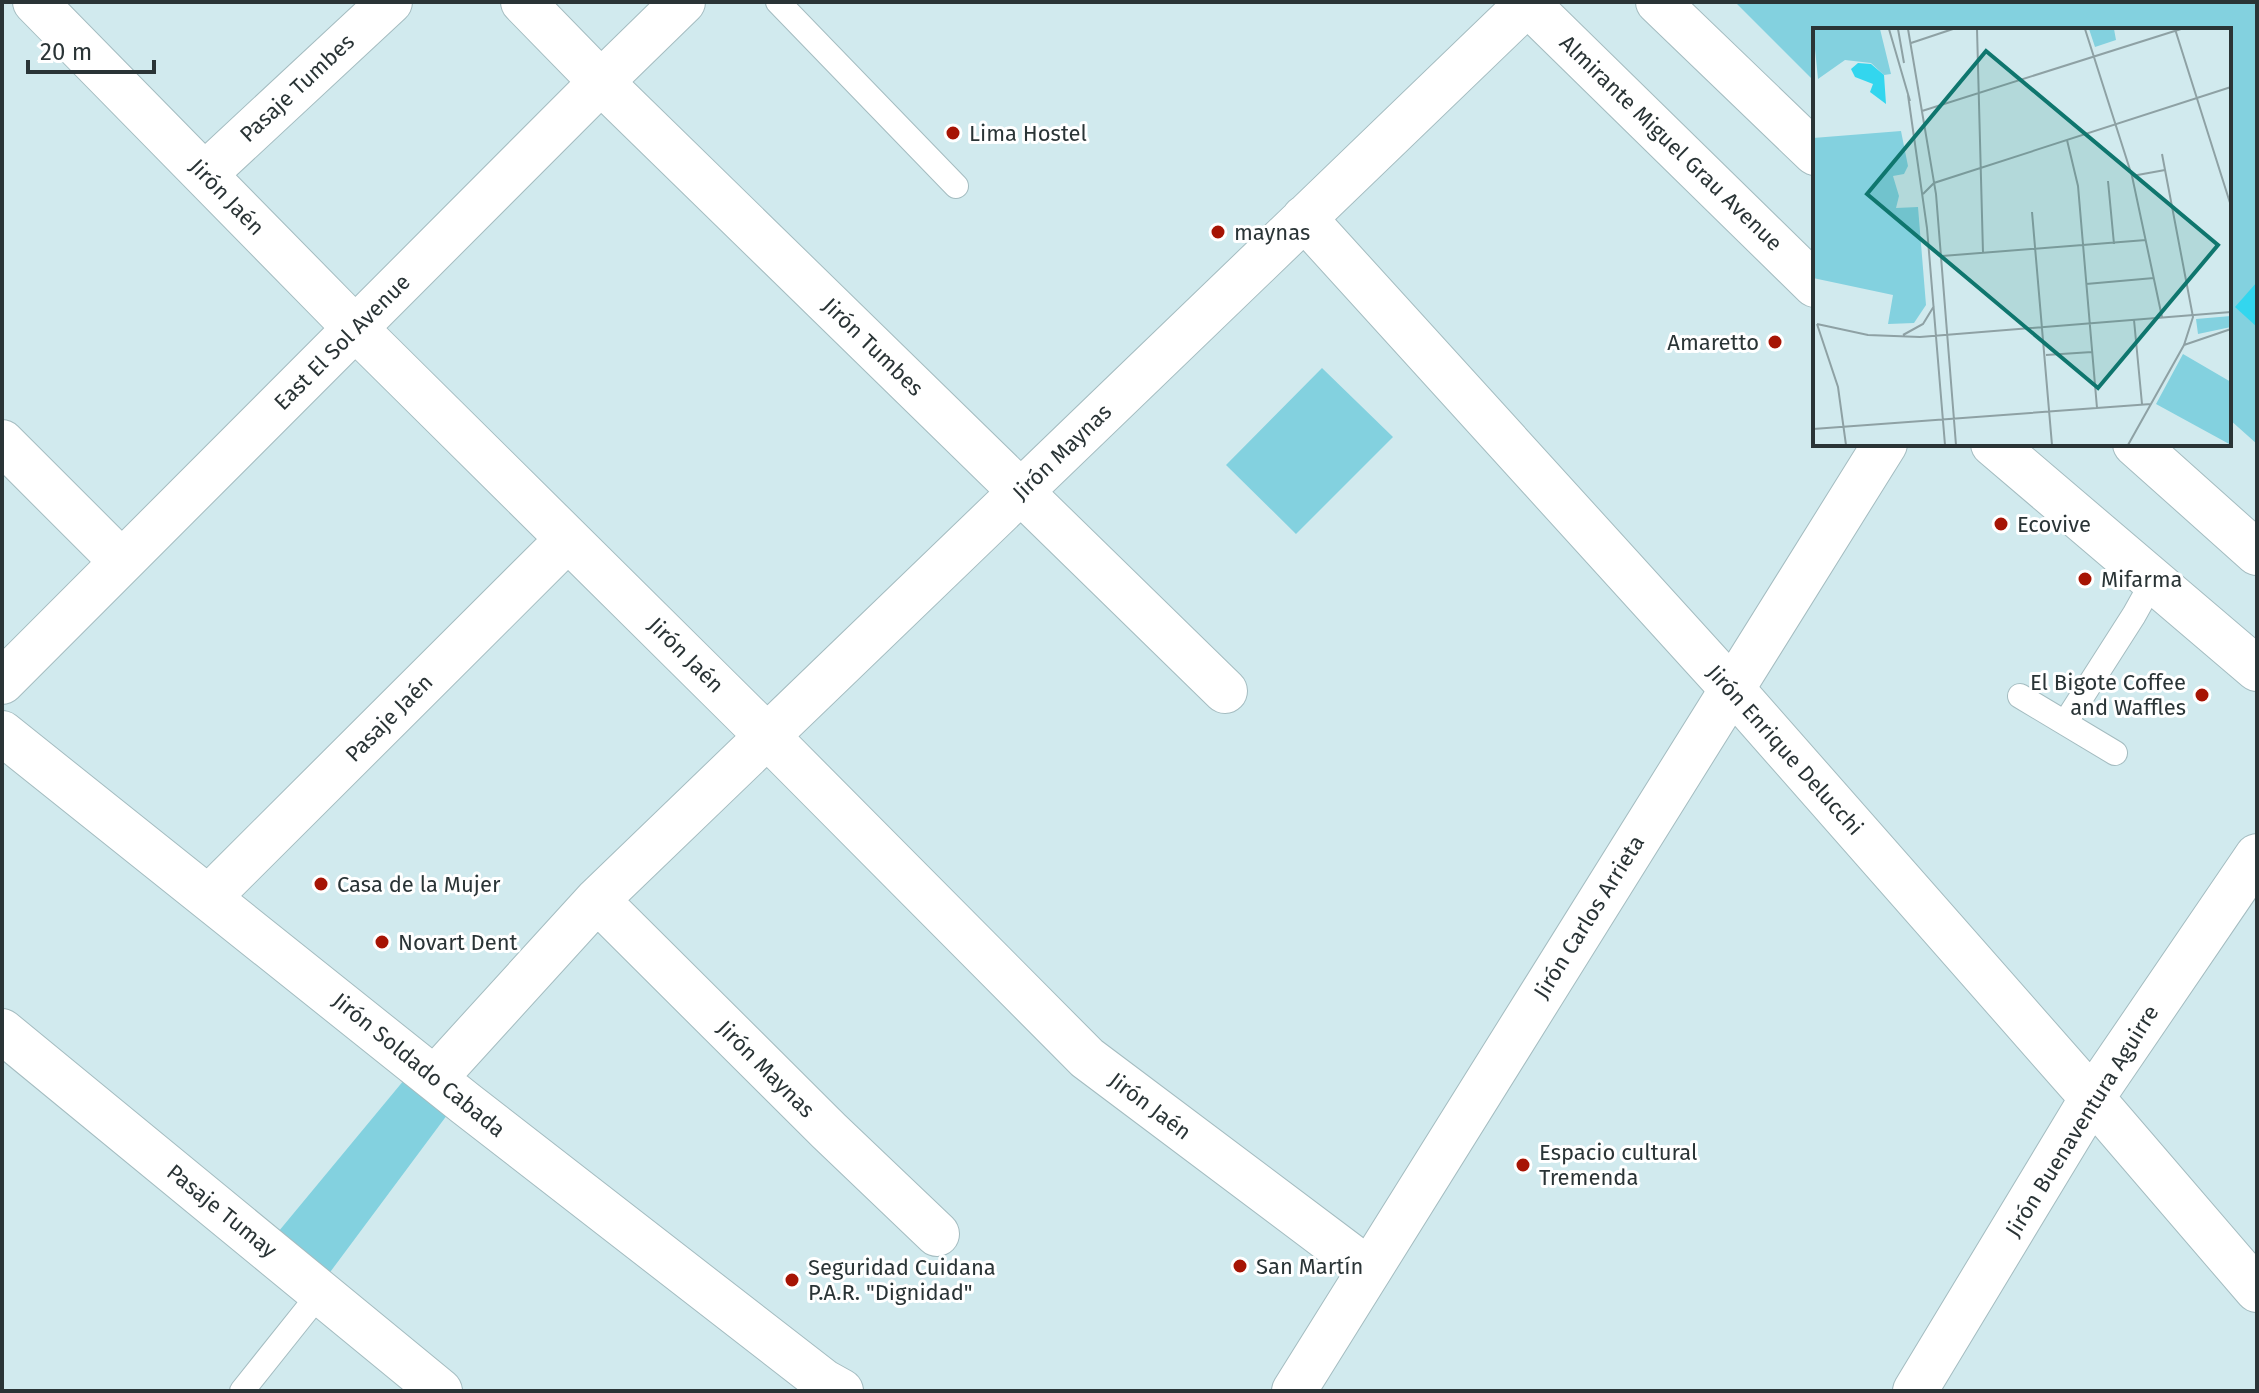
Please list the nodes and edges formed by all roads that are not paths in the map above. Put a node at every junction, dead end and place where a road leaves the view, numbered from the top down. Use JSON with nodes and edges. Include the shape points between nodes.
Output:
{"nodes":[{"id":1,"x":35,"y":2,"type":"edge"},
{"id":2,"x":390,"y":2,"type":"edge"},
{"id":3,"x":523,"y":2,"type":"edge"},
{"id":4,"x":683,"y":2,"type":"edge"},
{"id":5,"x":778,"y":2,"type":"edge"},
{"id":6,"x":1658,"y":2,"type":"edge"},
{"id":7,"x":1527,"y":3,"type":"edge"},
{"id":8,"x":601,"y":82,"type":"junction"},
{"id":9,"x":1813,"y":151,"type":"edge"},
{"id":10,"x":205,"y":174,"type":"junction"},
{"id":11,"x":956,"y":186,"type":"dead end"},
{"id":12,"x":1304,"y":218,"type":"junction"},
{"id":13,"x":1813,"y":283,"type":"edge"},
{"id":14,"x":356,"y":329,"type":"junction"},
{"id":15,"x":2,"y":442,"type":"edge"},
{"id":16,"x":1884,"y":446,"type":"edge"},
{"id":17,"x":1995,"y":446,"type":"edge"},
{"id":18,"x":2137,"y":446,"type":"edge"},
{"id":19,"x":1021,"y":492,"type":"junction"},
{"id":20,"x":568,"y":539,"type":"junction"},
{"id":21,"x":2257,"y":553,"type":"edge"},
{"id":22,"x":121,"y":561,"type":"junction"},
{"id":23,"x":2153,"y":581,"type":"junction"},
{"id":24,"x":2257,"y":669,"type":"edge"},
{"id":25,"x":2,"y":682,"type":"edge"},
{"id":26,"x":1732,"y":689,"type":"junction"},
{"id":27,"x":1225,"y":691,"type":"dead end"},
{"id":28,"x":2020,"y":696,"type":"dead end"},
{"id":29,"x":2065,"y":723,"type":"junction"},
{"id":30,"x":2,"y":733,"type":"edge"},
{"id":31,"x":767,"y":736,"type":"junction"},
{"id":32,"x":2115,"y":753,"type":"dead end"},
{"id":33,"x":2257,"y":856,"type":"edge"},
{"id":34,"x":209,"y":897,"type":"junction"},
{"id":35,"x":597,"y":900,"type":"junction"},
{"id":36,"x":2,"y":1031,"type":"edge"},
{"id":37,"x":435,"y":1078,"type":"junction"},
{"id":38,"x":2092,"y":1098,"type":"junction"},
{"id":39,"x":937,"y":1234,"type":"dead end"},
{"id":40,"x":1369,"y":1270,"type":"junction"},
{"id":41,"x":2257,"y":1290,"type":"edge"},
{"id":42,"x":321,"y":1292,"type":"junction"},
{"id":43,"x":826,"y":1388,"type":"edge"},
{"id":44,"x":242,"y":1391,"type":"edge"},
{"id":45,"x":440,"y":1391,"type":"edge"},
{"id":46,"x":1294,"y":1391,"type":"edge"},
{"id":47,"x":1915,"y":1391,"type":"edge"}],
"edges":[{"from":1,"to":10,"type":"street","name":"Jirón Jaén"},
{"from":2,"to":10,"type":"street","name":"Pasaje Tumbes"},
{"from":3,"to":8,"type":"street","name":"Jirón Tumbes"},
{"from":4,"to":8,"type":"street","name":"East El Sol Avenue"},
{"from":5,"to":11,"type":"lane"},
{"from":6,"to":9,"type":"street"},
{"from":7,"to":12,"type":"street","name":"Jirón Maynas"},
{"from":7,"to":13,"type":"street","name":"Almirante Miguel Grau Avenue"},
{"from":8,"to":14,"type":"street","name":"East El Sol Avenue"},
{"from":8,"to":19,"type":"street","name":"Jirón Tumbes"},
{"from":10,"to":14,"type":"street","name":"Jirón Jaén"},
{"from":12,"to":19,"type":"street","name":"Jirón Maynas"},
{"from":12,"to":26,"type":"street","name":"Jirón Enrique Delucchi"},
{"from":14,"to":20,"type":"street","name":"Jirón Jaén"},
{"from":14,"to":22,"type":"street","name":"East El Sol Avenue"},
{"from":15,"to":22,"type":"street"},
{"from":16,"to":26,"type":"street","name":"Jirón Carlos Arrieta"},
{"from":17,"to":23,"type":"street"},
{"from":18,"to":21,"type":"street"},
{"from":19,"to":27,"type":"street","name":"Jirón Tumbes"},
{"from":19,"to":31,"type":"street","name":"Jirón Maynas"},
{"from":20,"to":31,"type":"street","name":"Jirón Jaén"},
{"from":20,"to":34,"type":"street","name":"Pasaje Jaén"},
{"from":22,"to":25,"type":"street","name":"East El Sol Avenue"},
{"from":23,"to":24,"type":"street"},
{"from":23,"to":29,"type":"lane"},
{"from":26,"to":38,"type":"street","name":"Jirón Enrique Delucchi"},
{"from":26,"to":40,"type":"street","name":"Jirón Carlos Arrieta"},
{"from":28,"to":29,"type":"lane"},
{"from":29,"to":32,"type":"lane"},
{"from":30,"to":34,"type":"street","name":"Jirón Soldado Cabada"},
{"from":31,"to":35,"type":"street","name":"Jirón Maynas"},
{"from":31,"to":40,"type":"street","name":"Jirón Jaén","via":[[1087,1058]]},
{"from":33,"to":38,"type":"street","name":"Jirón Buenaventura Aguirre"},
{"from":34,"to":37,"type":"street","name":"Jirón Soldado Cabada"},
{"from":35,"to":37,"type":"street","name":"Jirón Maynas"},
{"from":35,"to":39,"type":"street","name":"Jirón Maynas"},
{"from":36,"to":42,"type":"street","name":"Pasaje Tumay"},
{"from":37,"to":43,"type":"street","name":"Jirón Soldado Cabada"},
{"from":38,"to":41,"type":"street","name":"Jirón Enrique Delucchi"},
{"from":38,"to":47,"type":"street","name":"Jirón Buenaventura Aguirre"},
{"from":40,"to":46,"type":"street","name":"Jirón Carlos Arrieta"},
{"from":42,"to":44,"type":"lane"},
{"from":42,"to":45,"type":"street","name":"Pasaje Tumay"}]}
